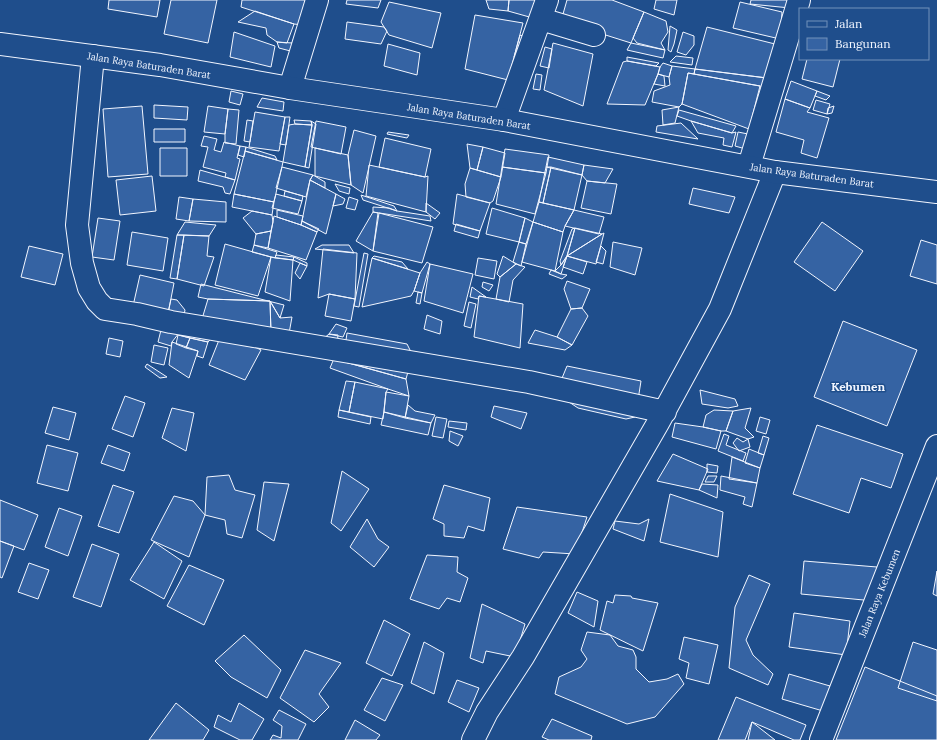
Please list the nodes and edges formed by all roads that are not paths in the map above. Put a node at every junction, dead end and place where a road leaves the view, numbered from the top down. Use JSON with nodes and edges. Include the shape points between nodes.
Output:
{"nodes":[{"id":1,"x":317,"y":0,"type":"edge"},
{"id":2,"x":799,"y":0,"type":"edge"},
{"id":3,"x":544,"y":9,"type":"edge"},
{"id":4,"x":594,"y":35,"type":"dead end"},
{"id":5,"x":0,"y":44,"type":"edge"},
{"id":6,"x":93,"y":56,"type":"junction"},
{"id":7,"x":290,"y":88,"type":"junction"},
{"id":8,"x":504,"y":120,"type":"junction"},
{"id":9,"x":749,"y":166,"type":"junction"},
{"id":10,"x":775,"y":172,"type":"junction"},
{"id":11,"x":937,"y":192,"type":"edge"},
{"id":12,"x":665,"y":412,"type":"junction"},
{"id":13,"x":937,"y":446,"type":"edge"},
{"id":14,"x":473,"y":740,"type":"edge"},
{"id":15,"x":820,"y":740,"type":"edge"}],
"edges":[{"from":1,"to":7,"type":"street"},
{"from":2,"to":9,"type":"street"},
{"from":3,"to":4,"type":"street"},
{"from":3,"to":8,"type":"street"},
{"from":5,"to":6,"type":"street","name":"Jalan Raya Baturaden Barat"},
{"from":6,"to":7,"type":"street","name":"Jalan Raya Baturaden Barat"},
{"from":6,"to":12,"type":"street","via":[[77,225],[82,263],[89,288],[96,301],[105,309],[529,382]]},
{"from":7,"to":8,"type":"street","name":"Jalan Raya Baturaden Barat"},
{"from":8,"to":9,"type":"street","name":"Jalan Raya Baturaden Barat"},
{"from":9,"to":10,"type":"street","name":"Jalan Raya Baturaden Barat"},
{"from":10,"to":11,"type":"street","name":"Jalan Raya Baturaden Barat"},
{"from":10,"to":12,"type":"street","via":[[720,309]]},
{"from":12,"to":14,"type":"street","via":[[523,657],[487,712]]},
{"from":13,"to":15,"type":"street","name":"Jalan Raya Kebumen"}]}
